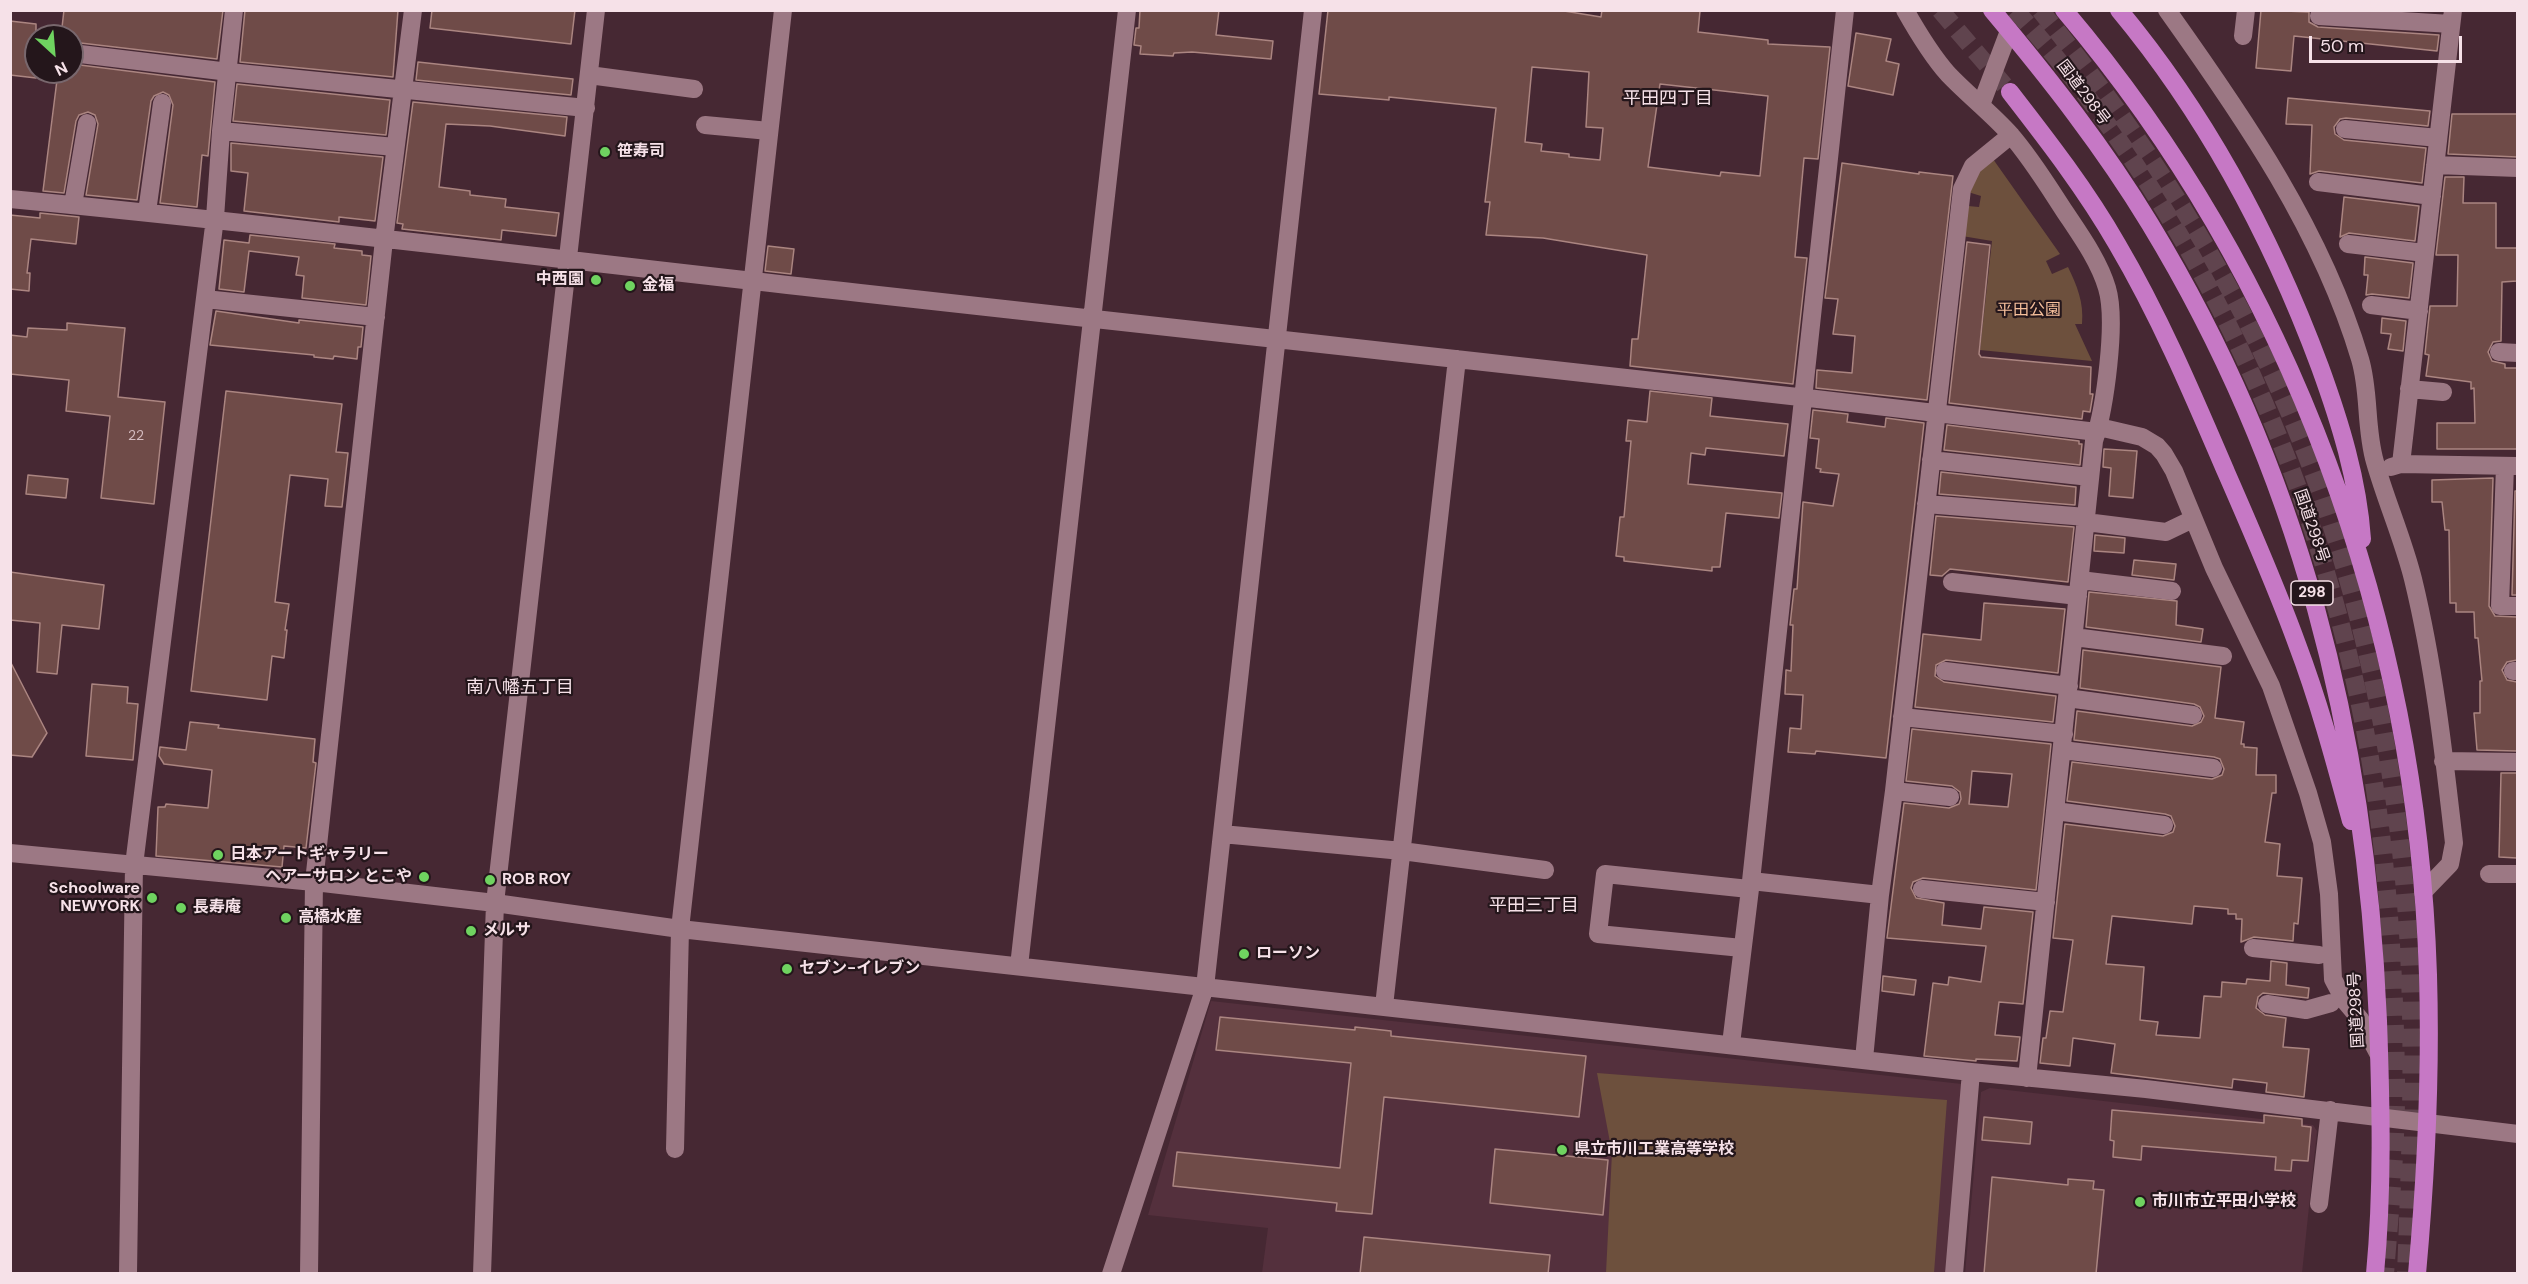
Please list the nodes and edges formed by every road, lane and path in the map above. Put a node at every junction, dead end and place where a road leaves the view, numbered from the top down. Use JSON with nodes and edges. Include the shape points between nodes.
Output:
{"nodes":[{"id":1,"x":234,"y":10,"type":"edge"},
{"id":2,"x":413,"y":10,"type":"edge"},
{"id":3,"x":596,"y":10,"type":"edge"},
{"id":4,"x":783,"y":10,"type":"edge"},
{"id":5,"x":1127,"y":10,"type":"edge"},
{"id":6,"x":1313,"y":10,"type":"edge"},
{"id":7,"x":1845,"y":10,"type":"edge"},
{"id":8,"x":1905,"y":10,"type":"edge"},
{"id":9,"x":1992,"y":10,"type":"edge"},
{"id":10,"x":2064,"y":10,"type":"edge"},
{"id":11,"x":2119,"y":10,"type":"edge"},
{"id":12,"x":2167,"y":10,"type":"edge"},
{"id":13,"x":2246,"y":10,"type":"edge"},
{"id":14,"x":2319,"y":16,"type":"dead end"},
{"id":15,"x":2452,"y":17,"type":"edge"},
{"id":16,"x":2009,"y":31,"type":"junction"},
{"id":17,"x":2243,"y":36,"type":"dead end"},
{"id":18,"x":84,"y":54,"type":"edge"},
{"id":19,"x":229,"y":72,"type":"junction"},
{"id":20,"x":589,"y":75,"type":"junction"},
{"id":21,"x":694,"y":89,"type":"dead end"},
{"id":22,"x":402,"y":90,"type":"junction"},
{"id":23,"x":2010,"y":92,"type":"tunnel mouth"},
{"id":24,"x":162,"y":103,"type":"dead end"},
{"id":25,"x":1981,"y":105,"type":"junction"},
{"id":26,"x":586,"y":108,"type":"junction"},
{"id":27,"x":87,"y":123,"type":"dead end"},
{"id":28,"x":705,"y":124,"type":"dead end"},
{"id":29,"x":2345,"y":129,"type":"dead end"},
{"id":30,"x":221,"y":131,"type":"junction"},
{"id":31,"x":769,"y":131,"type":"junction"},
{"id":32,"x":2011,"y":135,"type":"junction"},
{"id":33,"x":2438,"y":138,"type":"junction"},
{"id":34,"x":395,"y":147,"type":"junction"},
{"id":35,"x":2435,"y":165,"type":"junction"},
{"id":36,"x":2517,"y":168,"type":"edge"},
{"id":37,"x":2318,"y":182,"type":"dead end"},
{"id":38,"x":2432,"y":196,"type":"junction"},
{"id":39,"x":10,"y":199,"type":"edge"},
{"id":40,"x":73,"y":205,"type":"junction"},
{"id":41,"x":147,"y":212,"type":"junction"},
{"id":42,"x":215,"y":218,"type":"junction"},
{"id":43,"x":384,"y":240,"type":"junction"},
{"id":44,"x":2348,"y":244,"type":"dead end"},
{"id":45,"x":2425,"y":253,"type":"junction"},
{"id":46,"x":569,"y":261,"type":"junction"},
{"id":47,"x":753,"y":282,"type":"junction"},
{"id":48,"x":205,"y":299,"type":"junction"},
{"id":49,"x":2371,"y":305,"type":"dead end"},
{"id":50,"x":2418,"y":311,"type":"junction"},
{"id":51,"x":375,"y":317,"type":"junction"},
{"id":52,"x":1092,"y":319,"type":"junction"},
{"id":53,"x":1277,"y":338,"type":"junction"},
{"id":54,"x":2499,"y":352,"type":"dead end"},
{"id":55,"x":2517,"y":352,"type":"edge"},
{"id":56,"x":1457,"y":359,"type":"junction"},
{"id":57,"x":2409,"y":389,"type":"junction"},
{"id":58,"x":2443,"y":392,"type":"dead end"},
{"id":59,"x":1802,"y":397,"type":"junction"},
{"id":60,"x":1937,"y":412,"type":"junction"},
{"id":61,"x":2098,"y":429,"type":"junction"},
{"id":62,"x":1931,"y":460,"type":"junction"},
{"id":63,"x":2401,"y":464,"type":"junction"},
{"id":64,"x":2511,"y":466,"type":"edge"},
{"id":65,"x":2378,"y":473,"type":"junction"},
{"id":66,"x":2090,"y":477,"type":"junction"},
{"id":67,"x":1926,"y":504,"type":"junction"},
{"id":68,"x":2193,"y":519,"type":"junction"},
{"id":69,"x":2086,"y":520,"type":"junction"},
{"id":70,"x":2365,"y":572,"type":"junction"},
{"id":71,"x":1952,"y":582,"type":"dead end"},
{"id":72,"x":2079,"y":588,"type":"junction"},
{"id":73,"x":2172,"y":591,"type":"dead end"},
{"id":74,"x":2517,"y":606,"type":"edge"},
{"id":75,"x":2074,"y":637,"type":"junction"},
{"id":76,"x":2223,"y":656,"type":"dead end"},
{"id":77,"x":1945,"y":671,"type":"dead end"},
{"id":78,"x":2068,"y":692,"type":"junction"},
{"id":79,"x":2193,"y":715,"type":"dead end"},
{"id":80,"x":1902,"y":717,"type":"junction"},
{"id":81,"x":2063,"y":742,"type":"junction"},
{"id":82,"x":2444,"y":761,"type":"junction"},
{"id":83,"x":2517,"y":762,"type":"edge"},
{"id":84,"x":2213,"y":768,"type":"dead end"},
{"id":85,"x":1894,"y":791,"type":"junction"},
{"id":86,"x":1950,"y":797,"type":"dead end"},
{"id":87,"x":2055,"y":811,"type":"junction"},
{"id":88,"x":2164,"y":825,"type":"dead end"},
{"id":89,"x":1222,"y":834,"type":"junction"},
{"id":90,"x":1402,"y":851,"type":"junction"},
{"id":91,"x":10,"y":853,"type":"edge"},
{"id":92,"x":134,"y":865,"type":"junction"},
{"id":93,"x":1545,"y":870,"type":"dead end"},
{"id":94,"x":2489,"y":874,"type":"dead end"},
{"id":95,"x":2517,"y":874,"type":"edge"},
{"id":96,"x":314,"y":882,"type":"junction"},
{"id":97,"x":1750,"y":885,"type":"junction"},
{"id":98,"x":2369,"y":887,"type":"junction"},
{"id":99,"x":1922,"y":889,"type":"dead end"},
{"id":100,"x":2423,"y":892,"type":"junction"},
{"id":101,"x":1880,"y":895,"type":"junction"},
{"id":102,"x":2046,"y":902,"type":"junction"},
{"id":103,"x":495,"y":903,"type":"junction"},
{"id":104,"x":680,"y":929,"type":"junction"},
{"id":105,"x":1742,"y":948,"type":"junction"},
{"id":106,"x":2253,"y":948,"type":"dead end"},
{"id":107,"x":2319,"y":955,"type":"dead end"},
{"id":108,"x":1019,"y":966,"type":"junction"},
{"id":109,"x":1205,"y":987,"type":"junction"},
{"id":110,"x":2331,"y":1003,"type":"dead end"},
{"id":111,"x":2266,"y":1004,"type":"dead end"},
{"id":112,"x":1384,"y":1006,"type":"junction"},
{"id":113,"x":1731,"y":1044,"type":"junction"},
{"id":114,"x":2379,"y":1055,"type":"junction"},
{"id":115,"x":1864,"y":1059,"type":"junction"},
{"id":116,"x":1971,"y":1072,"type":"junction"},
{"id":117,"x":2027,"y":1078,"type":"junction"},
{"id":118,"x":2330,"y":1110,"type":"junction"},
{"id":119,"x":2380,"y":1116,"type":"junction"},
{"id":120,"x":2427,"y":1122,"type":"junction"},
{"id":121,"x":2517,"y":1134,"type":"edge"},
{"id":122,"x":675,"y":1149,"type":"dead end"},
{"id":123,"x":2319,"y":1204,"type":"dead end"},
{"id":124,"x":2420,"y":1248,"type":"junction"},
{"id":125,"x":2375,"y":1268,"type":"edge"},
{"id":126,"x":128,"y":1274,"type":"edge"},
{"id":127,"x":309,"y":1274,"type":"edge"},
{"id":128,"x":482,"y":1274,"type":"edge"},
{"id":129,"x":1111,"y":1274,"type":"edge"},
{"id":130,"x":1954,"y":1274,"type":"edge"},
{"id":131,"x":2417,"y":1274,"type":"edge"},
{"id":132,"x":2422,"y":1274,"type":"edge"}],
"edges":[{"from":1,"to":19,"type":"street"},
{"from":2,"to":22,"type":"street"},
{"from":3,"to":20,"type":"street"},
{"from":4,"to":31,"type":"street"},
{"from":5,"to":52,"type":"street"},
{"from":6,"to":53,"type":"street"},
{"from":7,"to":59,"type":"street"},
{"from":8,"to":25,"type":"street","via":[[1936,59]]},
{"from":9,"to":16,"type":"highway","name":"国道298号","number":"298"},
{"from":10,"to":70,"type":"highway","via":[[2130,93],[2238,264],[2309,412]]},
{"from":11,"to":70,"type":"highway","via":[[2208,134],[2247,201],[2291,294],[2326,383],[2352,471]]},
{"from":12,"to":65,"type":"street","via":[[2260,145],[2320,259],[2359,357]]},
{"from":13,"to":17,"type":"street"},
{"from":14,"to":15,"type":"street"},
{"from":15,"to":33,"type":"street"},
{"from":16,"to":25,"type":"street"},
{"from":16,"to":98,"type":"highway","name":"国道298号","number":"298","via":[[2091,135],[2149,222],[2196,305],[2246,408],[2289,517],[2322,626],[2349,746]]},
{"from":18,"to":19,"type":"street"},
{"from":19,"to":22,"type":"street"},
{"from":19,"to":30,"type":"street"},
{"from":20,"to":21,"type":"street"},
{"from":20,"to":26,"type":"street"},
{"from":22,"to":26,"type":"street"},
{"from":22,"to":34,"type":"street"},
{"from":23,"to":98,"type":"highway","via":[[2117,243],[2204,422],[2298,644]]},
{"from":24,"to":41,"type":"street"},
{"from":25,"to":32,"type":"street"},
{"from":26,"to":46,"type":"street"},
{"from":27,"to":40,"type":"street"},
{"from":28,"to":31,"type":"street"},
{"from":29,"to":33,"type":"street"},
{"from":30,"to":34,"type":"street"},
{"from":30,"to":42,"type":"street"},
{"from":31,"to":47,"type":"street"},
{"from":32,"to":60,"type":"street","via":[[1973,166],[1962,189]]},
{"from":32,"to":61,"type":"street","via":[[2079,233],[2107,288],[2111,323]]},
{"from":33,"to":35,"type":"street"},
{"from":34,"to":43,"type":"street"},
{"from":35,"to":36,"type":"street"},
{"from":35,"to":38,"type":"street"},
{"from":37,"to":38,"type":"street"},
{"from":38,"to":45,"type":"street"},
{"from":39,"to":40,"type":"street"},
{"from":40,"to":41,"type":"street"},
{"from":41,"to":42,"type":"street"},
{"from":42,"to":43,"type":"street"},
{"from":42,"to":48,"type":"street"},
{"from":43,"to":46,"type":"street"},
{"from":43,"to":51,"type":"street"},
{"from":44,"to":45,"type":"street"},
{"from":45,"to":50,"type":"street"},
{"from":46,"to":47,"type":"street"},
{"from":46,"to":103,"type":"street"},
{"from":47,"to":52,"type":"street"},
{"from":47,"to":104,"type":"street"},
{"from":48,"to":51,"type":"street"},
{"from":48,"to":92,"type":"street"},
{"from":49,"to":50,"type":"street"},
{"from":50,"to":57,"type":"street"},
{"from":51,"to":96,"type":"street"},
{"from":52,"to":53,"type":"street"},
{"from":52,"to":108,"type":"street"},
{"from":53,"to":56,"type":"street"},
{"from":53,"to":89,"type":"street"},
{"from":54,"to":55,"type":"street"},
{"from":56,"to":59,"type":"street"},
{"from":56,"to":90,"type":"street"},
{"from":57,"to":58,"type":"street"},
{"from":57,"to":63,"type":"street"},
{"from":59,"to":60,"type":"street"},
{"from":59,"to":97,"type":"street"},
{"from":60,"to":61,"type":"street"},
{"from":60,"to":62,"type":"street"},
{"from":61,"to":66,"type":"street"},
{"from":61,"to":68,"type":"street","via":[[2142,437],[2157,446],[2170,463]]},
{"from":62,"to":66,"type":"street"},
{"from":62,"to":67,"type":"street"},
{"from":63,"to":64,"type":"street"},
{"from":63,"to":65,"type":"street"},
{"from":64,"to":74,"type":"street","via":[[2500,606]]},
{"from":65,"to":82,"type":"street","via":[[2400,531],[2413,581]]},
{"from":66,"to":69,"type":"street"},
{"from":67,"to":69,"type":"street"},
{"from":67,"to":80,"type":"street"},
{"from":68,"to":69,"type":"street","via":[[2166,532]]},
{"from":68,"to":114,"type":"street","via":[[2282,715],[2322,842],[2333,979]]},
{"from":69,"to":72,"type":"street"},
{"from":70,"to":100,"type":"highway","via":[[2391,671],[2404,742]]},
{"from":71,"to":72,"type":"street"},
{"from":72,"to":73,"type":"street"},
{"from":72,"to":75,"type":"street"},
{"from":75,"to":76,"type":"street"},
{"from":75,"to":78,"type":"street"},
{"from":77,"to":78,"type":"street"},
{"from":78,"to":79,"type":"street"},
{"from":78,"to":81,"type":"street"},
{"from":80,"to":81,"type":"street"},
{"from":80,"to":85,"type":"street"},
{"from":81,"to":84,"type":"street"},
{"from":81,"to":87,"type":"street"},
{"from":82,"to":83,"type":"street"},
{"from":82,"to":100,"type":"street","via":[[2454,851],[2446,870]]},
{"from":85,"to":86,"type":"street"},
{"from":85,"to":101,"type":"street"},
{"from":87,"to":88,"type":"street"},
{"from":87,"to":102,"type":"street"},
{"from":89,"to":90,"type":"street"},
{"from":89,"to":109,"type":"street"},
{"from":90,"to":93,"type":"street"},
{"from":90,"to":112,"type":"street"},
{"from":91,"to":92,"type":"street"},
{"from":92,"to":96,"type":"street"},
{"from":92,"to":126,"type":"street"},
{"from":94,"to":95,"type":"street"},
{"from":96,"to":103,"type":"street"},
{"from":96,"to":127,"type":"street"},
{"from":97,"to":101,"type":"street"},
{"from":97,"to":105,"type":"street"},
{"from":97,"to":105,"type":"street","via":[[1605,874],[1598,934]]},
{"from":98,"to":114,"type":"highway","name":"国道298号","number":"298"},
{"from":99,"to":102,"type":"street"},
{"from":100,"to":120,"type":"highway","via":[[2428,1006]]},
{"from":101,"to":115,"type":"street"},
{"from":102,"to":117,"type":"street"},
{"from":103,"to":104,"type":"street"},
{"from":103,"to":128,"type":"street"},
{"from":104,"to":108,"type":"street"},
{"from":104,"to":122,"type":"street"},
{"from":105,"to":113,"type":"street"},
{"from":106,"to":107,"type":"street"},
{"from":108,"to":109,"type":"street"},
{"from":109,"to":112,"type":"street"},
{"from":109,"to":129,"type":"street"},
{"from":110,"to":111,"type":"street","via":[[2306,1010]]},
{"from":112,"to":113,"type":"street"},
{"from":113,"to":115,"type":"street"},
{"from":114,"to":119,"type":"highway","name":"国道298号","number":"298"},
{"from":115,"to":116,"type":"street"},
{"from":116,"to":117,"type":"street"},
{"from":116,"to":130,"type":"street"},
{"from":117,"to":118,"type":"street"},
{"from":118,"to":119,"type":"street"},
{"from":118,"to":123,"type":"street"},
{"from":119,"to":120,"type":"street"},
{"from":119,"to":125,"type":"highway","name":"国道298号","number":"298"},
{"from":120,"to":121,"type":"street"},
{"from":120,"to":124,"type":"highway"},
{"from":124,"to":131,"type":"highway"},
{"from":124,"to":132,"type":"highway"}]}
